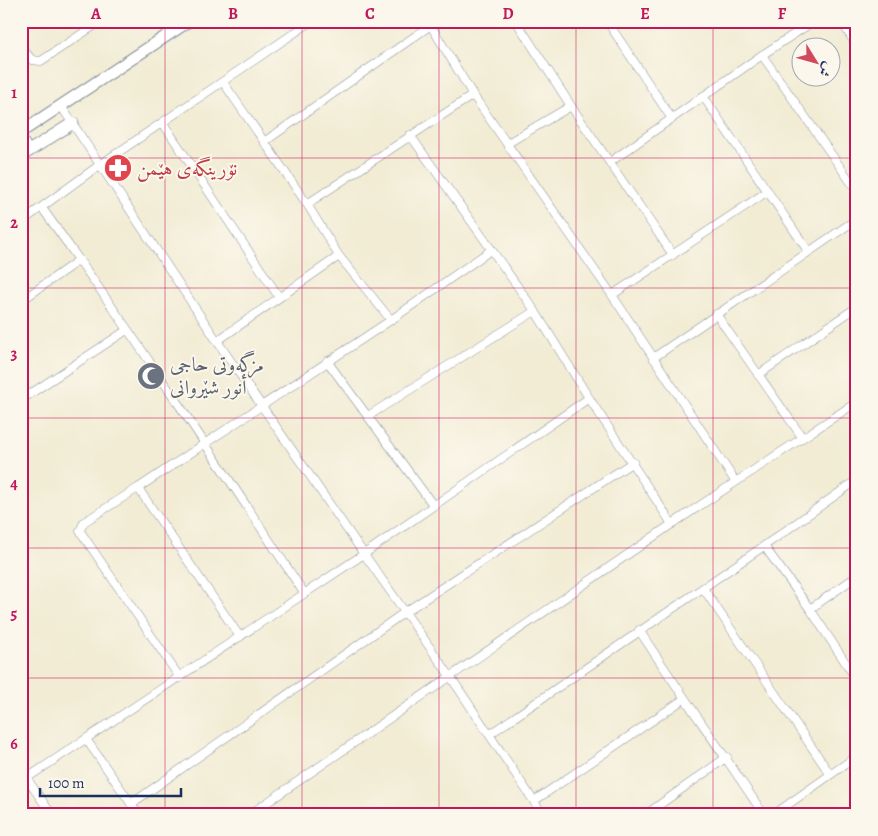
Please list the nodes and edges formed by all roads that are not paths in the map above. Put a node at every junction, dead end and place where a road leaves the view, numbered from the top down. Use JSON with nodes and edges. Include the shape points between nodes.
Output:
{"nodes":[{"id":1,"x":189,"y":21,"type":"edge"},
{"id":2,"x":312,"y":21,"type":"edge"},
{"id":3,"x":516,"y":21,"type":"edge"},
{"id":4,"x":607,"y":21,"type":"edge"},
{"id":5,"x":814,"y":21,"type":"edge"},
{"id":6,"x":840,"y":21,"type":"edge"},
{"id":7,"x":98,"y":22,"type":"edge"},
{"id":8,"x":429,"y":23,"type":"edge"},
{"id":9,"x":857,"y":46,"type":"edge"},
{"id":10,"x":21,"y":47,"type":"edge"},
{"id":11,"x":762,"y":55,"type":"junction"},
{"id":12,"x":223,"y":82,"type":"junction"},
{"id":13,"x":474,"y":94,"type":"junction"},
{"id":14,"x":703,"y":96,"type":"junction"},
{"id":15,"x":61,"y":106,"type":"junction"},
{"id":16,"x":571,"y":106,"type":"junction"},
{"id":17,"x":672,"y":119,"type":"junction"},
{"id":18,"x":162,"y":122,"type":"junction"},
{"id":19,"x":73,"y":123,"type":"junction"},
{"id":20,"x":21,"y":132,"type":"edge"},
{"id":21,"x":410,"y":135,"type":"junction"},
{"id":22,"x":21,"y":140,"type":"edge"},
{"id":23,"x":264,"y":142,"type":"junction"},
{"id":24,"x":508,"y":143,"type":"junction"},
{"id":25,"x":25,"y":154,"type":"edge"},
{"id":26,"x":610,"y":162,"type":"junction"},
{"id":27,"x":101,"y":164,"type":"junction"},
{"id":28,"x":768,"y":191,"type":"junction"},
{"id":29,"x":857,"y":191,"type":"edge"},
{"id":30,"x":307,"y":204,"type":"junction"},
{"id":31,"x":42,"y":208,"type":"junction"},
{"id":32,"x":857,"y":219,"type":"edge"},
{"id":33,"x":21,"y":222,"type":"edge"},
{"id":34,"x":491,"y":250,"type":"junction"},
{"id":35,"x":808,"y":251,"type":"junction"},
{"id":36,"x":674,"y":255,"type":"junction"},
{"id":37,"x":339,"y":256,"type":"junction"},
{"id":38,"x":79,"y":260,"type":"junction"},
{"id":39,"x":612,"y":295,"type":"junction"},
{"id":40,"x":279,"y":297,"type":"junction"},
{"id":41,"x":21,"y":301,"type":"edge"},
{"id":42,"x":857,"y":307,"type":"edge"},
{"id":43,"x":535,"y":311,"type":"junction"},
{"id":44,"x":716,"y":314,"type":"junction"},
{"id":45,"x":391,"y":320,"type":"junction"},
{"id":46,"x":127,"y":330,"type":"junction"},
{"id":47,"x":217,"y":341,"type":"junction"},
{"id":48,"x":653,"y":358,"type":"junction"},
{"id":49,"x":327,"y":361,"type":"junction"},
{"id":50,"x":758,"y":375,"type":"junction"},
{"id":51,"x":589,"y":398,"type":"junction"},
{"id":52,"x":21,"y":400,"type":"edge"},
{"id":53,"x":857,"y":402,"type":"edge"},
{"id":54,"x":262,"y":405,"type":"junction"},
{"id":55,"x":368,"y":416,"type":"junction"},
{"id":56,"x":802,"y":437,"type":"junction"},
{"id":57,"x":205,"y":443,"type":"junction"},
{"id":58,"x":633,"y":462,"type":"junction"},
{"id":59,"x":857,"y":480,"type":"edge"},
{"id":60,"x":735,"y":481,"type":"junction"},
{"id":61,"x":138,"y":488,"type":"junction"},
{"id":62,"x":432,"y":505,"type":"junction"},
{"id":63,"x":672,"y":524,"type":"junction"},
{"id":64,"x":764,"y":546,"type":"junction"},
{"id":65,"x":364,"y":554,"type":"junction"},
{"id":66,"x":857,"y":576,"type":"edge"},
{"id":67,"x":703,"y":588,"type":"junction"},
{"id":68,"x":304,"y":593,"type":"junction"},
{"id":69,"x":810,"y":609,"type":"junction"},
{"id":70,"x":405,"y":612,"type":"junction"},
{"id":71,"x":639,"y":630,"type":"junction"},
{"id":72,"x":240,"y":637,"type":"junction"},
{"id":73,"x":854,"y":669,"type":"edge"},
{"id":74,"x":450,"y":676,"type":"junction"},
{"id":75,"x":180,"y":678,"type":"junction"},
{"id":76,"x":857,"y":680,"type":"edge"},
{"id":77,"x":684,"y":699,"type":"junction"},
{"id":78,"x":490,"y":734,"type":"junction"},
{"id":79,"x":86,"y":739,"type":"junction"},
{"id":80,"x":857,"y":756,"type":"edge"},
{"id":81,"x":727,"y":758,"type":"junction"},
{"id":82,"x":21,"y":770,"type":"edge"},
{"id":83,"x":830,"y":774,"type":"junction"},
{"id":84,"x":27,"y":778,"type":"junction"},
{"id":85,"x":534,"y":801,"type":"junction"},
{"id":86,"x":131,"y":804,"type":"junction"},
{"id":87,"x":52,"y":815,"type":"edge"},
{"id":88,"x":139,"y":815,"type":"edge"},
{"id":89,"x":249,"y":815,"type":"edge"},
{"id":90,"x":543,"y":815,"type":"edge"},
{"id":91,"x":645,"y":815,"type":"edge"},
{"id":92,"x":764,"y":815,"type":"edge"},
{"id":93,"x":773,"y":815,"type":"edge"}],
"edges":[{"from":1,"to":15,"type":"street"},
{"from":2,"to":12,"type":"street"},
{"from":3,"to":16,"type":"street"},
{"from":4,"to":17,"type":"street"},
{"from":5,"to":11,"type":"street"},
{"from":6,"to":9,"type":"street"},
{"from":7,"to":10,"type":"street","via":[[41,61],[32,60]]},
{"from":8,"to":13,"type":"street"},
{"from":8,"to":23,"type":"street"},
{"from":11,"to":14,"type":"street"},
{"from":11,"to":29,"type":"street"},
{"from":12,"to":18,"type":"street"},
{"from":12,"to":23,"type":"street"},
{"from":13,"to":21,"type":"street"},
{"from":13,"to":24,"type":"street"},
{"from":14,"to":17,"type":"street"},
{"from":14,"to":28,"type":"street"},
{"from":15,"to":19,"type":"street"},
{"from":15,"to":20,"type":"street"},
{"from":16,"to":24,"type":"street"},
{"from":16,"to":26,"type":"street"},
{"from":17,"to":26,"type":"street"},
{"from":18,"to":27,"type":"street"},
{"from":18,"to":40,"type":"street"},
{"from":19,"to":25,"type":"street"},
{"from":19,"to":27,"type":"street"},
{"from":21,"to":30,"type":"street"},
{"from":21,"to":34,"type":"street"},
{"from":22,"to":25,"type":"street"},
{"from":23,"to":30,"type":"street"},
{"from":24,"to":39,"type":"street"},
{"from":26,"to":36,"type":"street"},
{"from":27,"to":31,"type":"street"},
{"from":27,"to":47,"type":"street"},
{"from":28,"to":35,"type":"street"},
{"from":28,"to":36,"type":"street"},
{"from":30,"to":37,"type":"street"},
{"from":31,"to":33,"type":"street"},
{"from":31,"to":38,"type":"street"},
{"from":32,"to":35,"type":"street"},
{"from":34,"to":43,"type":"street"},
{"from":34,"to":45,"type":"street"},
{"from":35,"to":44,"type":"street"},
{"from":36,"to":39,"type":"street"},
{"from":37,"to":40,"type":"street"},
{"from":37,"to":45,"type":"street"},
{"from":38,"to":41,"type":"street"},
{"from":38,"to":46,"type":"street"},
{"from":39,"to":48,"type":"street"},
{"from":40,"to":47,"type":"street"},
{"from":42,"to":50,"type":"street"},
{"from":43,"to":51,"type":"street"},
{"from":43,"to":55,"type":"street"},
{"from":44,"to":48,"type":"street"},
{"from":44,"to":50,"type":"street"},
{"from":45,"to":49,"type":"street"},
{"from":46,"to":52,"type":"street"},
{"from":46,"to":57,"type":"street"},
{"from":47,"to":54,"type":"street"},
{"from":48,"to":60,"type":"street"},
{"from":49,"to":54,"type":"street"},
{"from":49,"to":55,"type":"street"},
{"from":50,"to":56,"type":"street"},
{"from":51,"to":58,"type":"street"},
{"from":51,"to":62,"type":"street"},
{"from":53,"to":56,"type":"street"},
{"from":54,"to":57,"type":"street"},
{"from":54,"to":65,"type":"street"},
{"from":55,"to":62,"type":"street"},
{"from":56,"to":60,"type":"street"},
{"from":57,"to":61,"type":"street"},
{"from":57,"to":68,"type":"street"},
{"from":58,"to":63,"type":"street"},
{"from":58,"to":70,"type":"street"},
{"from":59,"to":64,"type":"street"},
{"from":60,"to":63,"type":"street"},
{"from":61,"to":72,"type":"street"},
{"from":61,"to":75,"type":"street","via":[[84,522],[80,531]]},
{"from":62,"to":65,"type":"street"},
{"from":63,"to":74,"type":"street"},
{"from":64,"to":67,"type":"street"},
{"from":64,"to":69,"type":"street"},
{"from":65,"to":68,"type":"street"},
{"from":65,"to":70,"type":"street"},
{"from":66,"to":69,"type":"street"},
{"from":67,"to":71,"type":"street"},
{"from":67,"to":83,"type":"street"},
{"from":68,"to":72,"type":"street"},
{"from":69,"to":73,"type":"street"},
{"from":70,"to":74,"type":"street"},
{"from":70,"to":86,"type":"street"},
{"from":71,"to":77,"type":"street"},
{"from":71,"to":78,"type":"street"},
{"from":72,"to":75,"type":"street"},
{"from":73,"to":76,"type":"street"},
{"from":74,"to":78,"type":"street"},
{"from":74,"to":89,"type":"street"},
{"from":75,"to":79,"type":"street"},
{"from":77,"to":81,"type":"street"},
{"from":77,"to":85,"type":"street"},
{"from":78,"to":85,"type":"street"},
{"from":79,"to":84,"type":"street"},
{"from":79,"to":86,"type":"street"},
{"from":80,"to":83,"type":"street"},
{"from":81,"to":91,"type":"street"},
{"from":81,"to":92,"type":"street"},
{"from":82,"to":84,"type":"street"},
{"from":83,"to":93,"type":"street"},
{"from":84,"to":87,"type":"street"},
{"from":85,"to":90,"type":"street"},
{"from":86,"to":88,"type":"street"}]}
